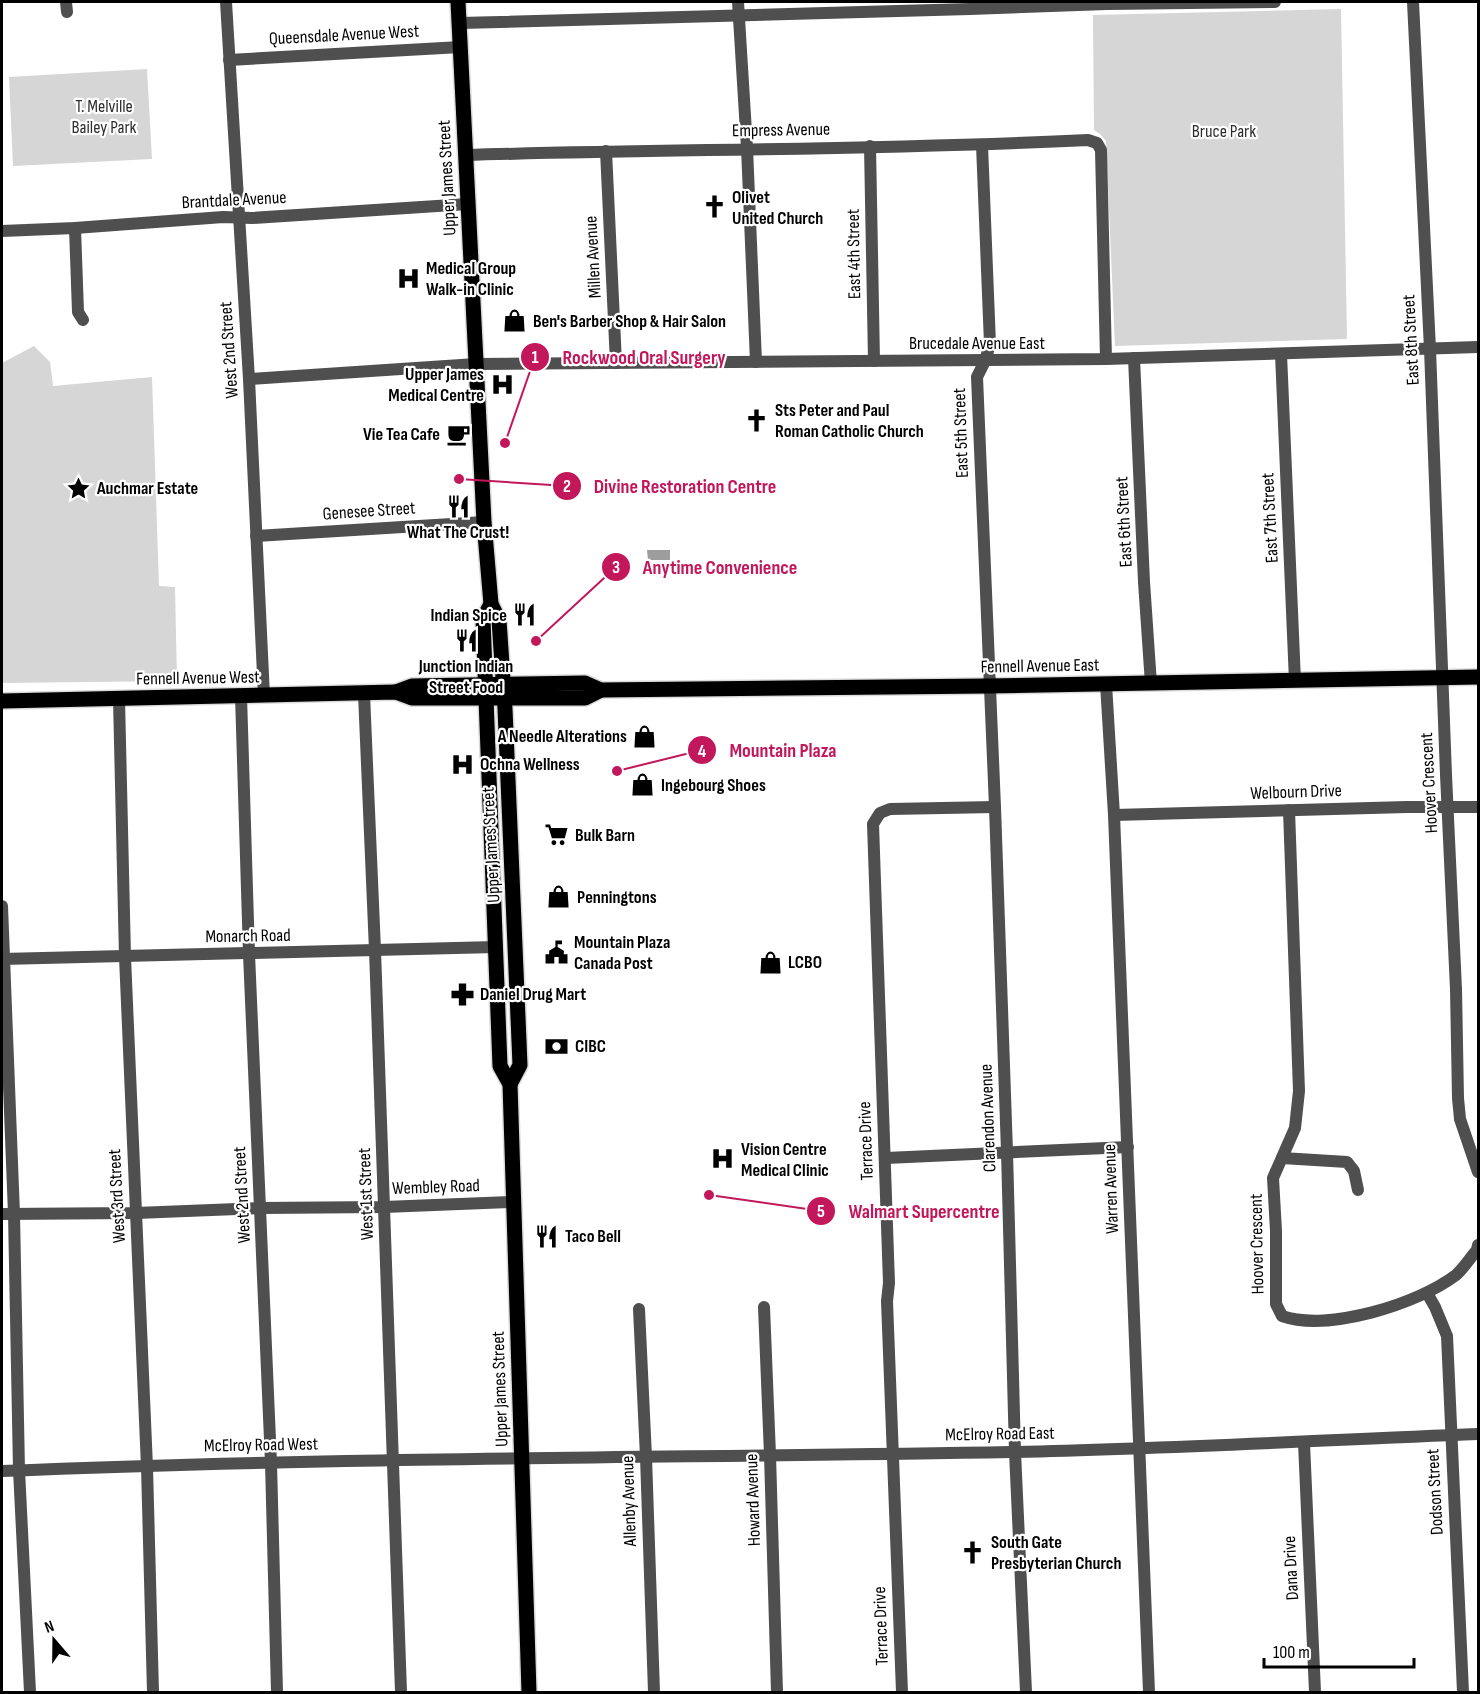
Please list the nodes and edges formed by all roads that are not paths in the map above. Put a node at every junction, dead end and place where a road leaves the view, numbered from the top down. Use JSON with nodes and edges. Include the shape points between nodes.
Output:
{"nodes":[{"id":1,"x":226,"y":2,"type":"edge"},
{"id":2,"x":458,"y":2,"type":"edge"},
{"id":3,"x":738,"y":2,"type":"edge"},
{"id":4,"x":1244,"y":2,"type":"edge"},
{"id":5,"x":1275,"y":2,"type":"edge"},
{"id":6,"x":1413,"y":2,"type":"edge"},
{"id":7,"x":1107,"y":3,"type":"edge"},
{"id":8,"x":970,"y":5,"type":"edge"},
{"id":9,"x":738,"y":15,"type":"junction"},
{"id":10,"x":460,"y":23,"type":"junction"},
{"id":11,"x":461,"y":47,"type":"junction"},
{"id":12,"x":229,"y":60,"type":"junction"},
{"id":13,"x":982,"y":145,"type":"junction"},
{"id":14,"x":870,"y":146,"type":"junction"},
{"id":15,"x":747,"y":148,"type":"junction"},
{"id":16,"x":606,"y":151,"type":"junction"},
{"id":17,"x":465,"y":155,"type":"junction"},
{"id":18,"x":468,"y":204,"type":"junction"},
{"id":19,"x":238,"y":218,"type":"junction"},
{"id":20,"x":75,"y":228,"type":"junction"},
{"id":21,"x":2,"y":231,"type":"edge"},
{"id":22,"x":83,"y":320,"type":"dead end"},
{"id":23,"x":1479,"y":347,"type":"edge"},
{"id":24,"x":1430,"y":349,"type":"junction"},
{"id":25,"x":1281,"y":354,"type":"junction"},
{"id":26,"x":1134,"y":358,"type":"junction"},
{"id":27,"x":1106,"y":359,"type":"junction"},
{"id":28,"x":874,"y":361,"type":"junction"},
{"id":29,"x":985,"y":361,"type":"junction"},
{"id":30,"x":756,"y":362,"type":"junction"},
{"id":31,"x":616,"y":363,"type":"junction"},
{"id":32,"x":476,"y":364,"type":"junction"},
{"id":33,"x":249,"y":379,"type":"junction"},
{"id":34,"x":484,"y":522,"type":"junction"},
{"id":35,"x":256,"y":536,"type":"junction"},
{"id":36,"x":1443,"y":677,"type":"junction"},
{"id":37,"x":1479,"y":677,"type":"edge"},
{"id":38,"x":1296,"y":681,"type":"junction"},
{"id":39,"x":1106,"y":684,"type":"junction"},
{"id":40,"x":1151,"y":684,"type":"junction"},
{"id":41,"x":988,"y":687,"type":"junction"},
{"id":42,"x":496,"y":691,"type":"junction"},
{"id":43,"x":364,"y":694,"type":"junction"},
{"id":44,"x":241,"y":696,"type":"junction"},
{"id":45,"x":264,"y":696,"type":"junction"},
{"id":46,"x":119,"y":699,"type":"junction"},
{"id":47,"x":2,"y":701,"type":"edge"},
{"id":48,"x":995,"y":807,"type":"junction"},
{"id":49,"x":1448,"y":807,"type":"junction"},
{"id":50,"x":1479,"y":807,"type":"edge"},
{"id":51,"x":1289,"y":810,"type":"junction"},
{"id":52,"x":1114,"y":815,"type":"junction"},
{"id":53,"x":2,"y":906,"type":"edge"},
{"id":54,"x":496,"y":947,"type":"junction"},
{"id":55,"x":375,"y":950,"type":"junction"},
{"id":56,"x":249,"y":954,"type":"junction"},
{"id":57,"x":125,"y":957,"type":"junction"},
{"id":58,"x":3,"y":959,"type":"edge"},
{"id":59,"x":510,"y":1084,"type":"junction"},
{"id":60,"x":1128,"y":1147,"type":"junction"},
{"id":61,"x":1007,"y":1152,"type":"junction"},
{"id":62,"x":885,"y":1158,"type":"junction"},
{"id":63,"x":1282,"y":1158,"type":"junction"},
{"id":64,"x":1479,"y":1172,"type":"edge"},
{"id":65,"x":1358,"y":1190,"type":"dead end"},
{"id":66,"x":513,"y":1202,"type":"junction"},
{"id":67,"x":384,"y":1207,"type":"junction"},
{"id":68,"x":260,"y":1208,"type":"junction"},
{"id":69,"x":136,"y":1213,"type":"junction"},
{"id":70,"x":8,"y":1214,"type":"edge"},
{"id":71,"x":1479,"y":1245,"type":"edge"},
{"id":72,"x":1426,"y":1293,"type":"junction"},
{"id":73,"x":764,"y":1307,"type":"dead end"},
{"id":74,"x":639,"y":1309,"type":"dead end"},
{"id":75,"x":1479,"y":1434,"type":"edge"},
{"id":76,"x":1450,"y":1435,"type":"junction"},
{"id":77,"x":1304,"y":1443,"type":"junction"},
{"id":78,"x":1139,"y":1449,"type":"junction"},
{"id":79,"x":1015,"y":1452,"type":"junction"},
{"id":80,"x":893,"y":1454,"type":"junction"},
{"id":81,"x":770,"y":1455,"type":"junction"},
{"id":82,"x":646,"y":1457,"type":"junction"},
{"id":83,"x":522,"y":1458,"type":"junction"},
{"id":84,"x":392,"y":1461,"type":"junction"},
{"id":85,"x":272,"y":1463,"type":"junction"},
{"id":86,"x":147,"y":1467,"type":"junction"},
{"id":87,"x":20,"y":1470,"type":"junction"},
{"id":88,"x":2,"y":1471,"type":"edge"},
{"id":89,"x":30,"y":1692,"type":"edge"},
{"id":90,"x":153,"y":1692,"type":"edge"},
{"id":91,"x":277,"y":1692,"type":"edge"},
{"id":92,"x":401,"y":1692,"type":"edge"},
{"id":93,"x":529,"y":1692,"type":"edge"},
{"id":94,"x":654,"y":1692,"type":"edge"},
{"id":95,"x":777,"y":1692,"type":"edge"},
{"id":96,"x":902,"y":1692,"type":"edge"},
{"id":97,"x":1026,"y":1692,"type":"edge"},
{"id":98,"x":1149,"y":1692,"type":"edge"},
{"id":99,"x":1315,"y":1692,"type":"edge"},
{"id":100,"x":1463,"y":1692,"type":"edge"}],
"edges":[{"from":1,"to":12,"type":"street","name":"West 2nd Street"},
{"from":2,"to":10,"type":"main road","name":"Upper James Street"},
{"from":3,"to":9,"type":"street"},
{"from":4,"to":5,"type":"street"},
{"from":4,"to":7,"type":"street"},
{"from":6,"to":24,"type":"street","name":"East 8th Street"},
{"from":7,"to":8,"type":"street"},
{"from":8,"to":9,"type":"street"},
{"from":9,"to":10,"type":"street"},
{"from":9,"to":15,"type":"street"},
{"from":10,"to":11,"type":"main road","name":"Upper James Street"},
{"from":11,"to":12,"type":"street","name":"Queensdale Avenue West"},
{"from":11,"to":17,"type":"main road","name":"Upper James Street"},
{"from":12,"to":19,"type":"street","name":"West 2nd Street"},
{"from":13,"to":14,"type":"street","name":"Empress Avenue"},
{"from":13,"to":27,"type":"street","name":"Empress Avenue","via":[[1088,140],[1101,150]]},
{"from":13,"to":29,"type":"street","name":"East 5th Street","via":[[990,344]]},
{"from":14,"to":15,"type":"street","name":"Empress Avenue"},
{"from":14,"to":28,"type":"street","name":"East 4th Street"},
{"from":15,"to":16,"type":"street","name":"Empress Avenue"},
{"from":15,"to":30,"type":"street"},
{"from":16,"to":17,"type":"street","name":"Empress Avenue"},
{"from":16,"to":31,"type":"street","name":"Millen Avenue"},
{"from":17,"to":18,"type":"main road","name":"Upper James Street"},
{"from":18,"to":19,"type":"street","name":"Brantdale Avenue"},
{"from":18,"to":32,"type":"main road","name":"Upper James Street"},
{"from":19,"to":20,"type":"street","name":"Brantdale Avenue"},
{"from":19,"to":33,"type":"street","name":"West 2nd Street"},
{"from":20,"to":21,"type":"street","name":"Brantdale Avenue"},
{"from":20,"to":22,"type":"street","via":[[78,312]]},
{"from":23,"to":24,"type":"street","name":"Brucedale Avenue East"},
{"from":24,"to":25,"type":"street","name":"Brucedale Avenue East"},
{"from":24,"to":36,"type":"street","name":"East 8th Street"},
{"from":25,"to":26,"type":"street","name":"Brucedale Avenue East"},
{"from":25,"to":38,"type":"street","name":"East 7th Street"},
{"from":26,"to":27,"type":"street","name":"Brucedale Avenue East"},
{"from":26,"to":40,"type":"street","name":"East 6th Street"},
{"from":27,"to":29,"type":"street","name":"Brucedale Avenue East"},
{"from":28,"to":29,"type":"street","name":"Brucedale Avenue East"},
{"from":28,"to":30,"type":"street","name":"Brucedale Avenue East"},
{"from":29,"to":41,"type":"street","name":"East 5th Street","via":[[977,377]]},
{"from":30,"to":31,"type":"street","name":"Brucedale Avenue East"},
{"from":31,"to":32,"type":"street","name":"Brucedale Avenue East"},
{"from":32,"to":33,"type":"street","name":"Brucedale Avenue East"},
{"from":32,"to":34,"type":"main road","name":"Upper James Street"},
{"from":33,"to":35,"type":"street","name":"West 2nd Street"},
{"from":34,"to":35,"type":"street","name":"Genesee Street"},
{"from":34,"to":42,"type":"main road","name":"Upper James Street","via":[[491,604],[499,620]]},
{"from":35,"to":45,"type":"street","name":"West 2nd Street"},
{"from":36,"to":37,"type":"main road","name":"Fennell Avenue East"},
{"from":36,"to":38,"type":"main road","name":"Fennell Avenue East"},
{"from":36,"to":49,"type":"street","name":"Hoover Crescent"},
{"from":38,"to":40,"type":"main road","name":"Fennell Avenue East"},
{"from":39,"to":40,"type":"main road","name":"Fennell Avenue East"},
{"from":39,"to":41,"type":"main road","name":"Fennell Avenue East"},
{"from":39,"to":52,"type":"street","name":"Warren Avenue"},
{"from":41,"to":42,"type":"main road","name":"Fennell Avenue East","via":[[601,690],[585,683]]},
{"from":41,"to":48,"type":"street","name":"Clarendon Avenue"},
{"from":42,"to":43,"type":"main road","name":"Fennell Avenue West","via":[[412,698],[396,692]]},
{"from":42,"to":54,"type":"main road","name":"Upper James Street"},
{"from":42,"to":59,"type":"main road","name":"Upper James Street","via":[[520,1065]]},
{"from":43,"to":45,"type":"main road","name":"Fennell Avenue West"},
{"from":43,"to":55,"type":"street","name":"West 1st Street"},
{"from":44,"to":45,"type":"main road","name":"Fennell Avenue West"},
{"from":44,"to":46,"type":"main road","name":"Fennell Avenue West"},
{"from":44,"to":56,"type":"street","name":"West 2nd Street"},
{"from":46,"to":47,"type":"main road","name":"Fennell Avenue West"},
{"from":46,"to":57,"type":"street","name":"West 3rd Street"},
{"from":48,"to":61,"type":"street","name":"Clarendon Avenue"},
{"from":48,"to":62,"type":"street","name":"Terrace Drive","via":[[890,809],[880,813],[873,824]]},
{"from":49,"to":50,"type":"street","name":"Welbourn Drive"},
{"from":49,"to":51,"type":"street","name":"Welbourn Drive"},
{"from":49,"to":64,"type":"street","name":"Hoover Crescent","via":[[1460,1119]]},
{"from":51,"to":52,"type":"street","name":"Welbourn Drive"},
{"from":51,"to":63,"type":"street","name":"Hoover Crescent","via":[[1299,1091],[1295,1128]]},
{"from":52,"to":60,"type":"street","name":"Warren Avenue"},
{"from":53,"to":58,"type":"street"},
{"from":54,"to":55,"type":"street","name":"Monarch Road"},
{"from":54,"to":59,"type":"main road","name":"Upper James Street","via":[[500,1066]]},
{"from":55,"to":56,"type":"street","name":"Monarch Road"},
{"from":55,"to":67,"type":"street","name":"West 1st Street"},
{"from":56,"to":57,"type":"street","name":"Monarch Road"},
{"from":56,"to":68,"type":"street","name":"West 2nd Street"},
{"from":57,"to":58,"type":"street","name":"Monarch Road"},
{"from":57,"to":69,"type":"street","name":"West 3rd Street"},
{"from":58,"to":70,"type":"street"},
{"from":59,"to":66,"type":"main road","name":"Upper James Street"},
{"from":60,"to":61,"type":"street"},
{"from":60,"to":78,"type":"street","name":"Warren Avenue"},
{"from":61,"to":62,"type":"street"},
{"from":61,"to":79,"type":"street","name":"Clarendon Avenue"},
{"from":62,"to":80,"type":"street","name":"Terrace Drive"},
{"from":63,"to":65,"type":"street","via":[[1347,1162],[1354,1171]]},
{"from":63,"to":72,"type":"street","name":"Hoover Crescent","via":[[1273,1178],[1276,1304],[1282,1316],[1324,1320],[1367,1314]]},
{"from":66,"to":67,"type":"street","name":"Wembley Road"},
{"from":66,"to":83,"type":"main road","name":"Upper James Street"},
{"from":67,"to":68,"type":"street","name":"Wembley Road"},
{"from":67,"to":84,"type":"street","name":"West 1st Street"},
{"from":68,"to":69,"type":"street","name":"Wembley Road"},
{"from":68,"to":85,"type":"street","name":"West 2nd Street"},
{"from":69,"to":70,"type":"street","name":"Wembley Road"},
{"from":69,"to":86,"type":"street","name":"West 3rd Street"},
{"from":70,"to":87,"type":"street"},
{"from":71,"to":72,"type":"street","name":"Hoover Crescent","via":[[1457,1274]]},
{"from":72,"to":76,"type":"street","name":"Dodson Street","via":[[1447,1336]]},
{"from":73,"to":81,"type":"street","name":"Howard Avenue"},
{"from":74,"to":82,"type":"street","name":"Allenby Avenue"},
{"from":75,"to":76,"type":"street","name":"McElroy Road East"},
{"from":76,"to":77,"type":"street","name":"McElroy Road East"},
{"from":76,"to":100,"type":"street","name":"Dodson Street"},
{"from":77,"to":78,"type":"street","name":"McElroy Road East"},
{"from":77,"to":99,"type":"street","name":"Dana Drive"},
{"from":78,"to":79,"type":"street","name":"McElroy Road East"},
{"from":78,"to":98,"type":"street","name":"Warren Avenue"},
{"from":79,"to":80,"type":"street","name":"McElroy Road East"},
{"from":79,"to":97,"type":"street","name":"Clarendon Avenue"},
{"from":80,"to":81,"type":"street","name":"McElroy Road East"},
{"from":80,"to":96,"type":"street","name":"Terrace Drive"},
{"from":81,"to":82,"type":"street","name":"McElroy Road East"},
{"from":81,"to":95,"type":"street","name":"Howard Avenue"},
{"from":82,"to":83,"type":"street","name":"McElroy Road East"},
{"from":82,"to":94,"type":"street","name":"Allenby Avenue"},
{"from":83,"to":84,"type":"street","name":"McElroy Road West"},
{"from":83,"to":93,"type":"main road","name":"Upper James Street"},
{"from":84,"to":85,"type":"street","name":"McElroy Road West"},
{"from":84,"to":92,"type":"street","name":"West 1st Street"},
{"from":85,"to":86,"type":"street","name":"McElroy Road West"},
{"from":85,"to":91,"type":"street","name":"West 2nd Street"},
{"from":86,"to":87,"type":"street","name":"McElroy Road West"},
{"from":86,"to":90,"type":"street","name":"West 3rd Street"},
{"from":87,"to":88,"type":"street","name":"McElroy Road West"},
{"from":87,"to":89,"type":"street"}]}
